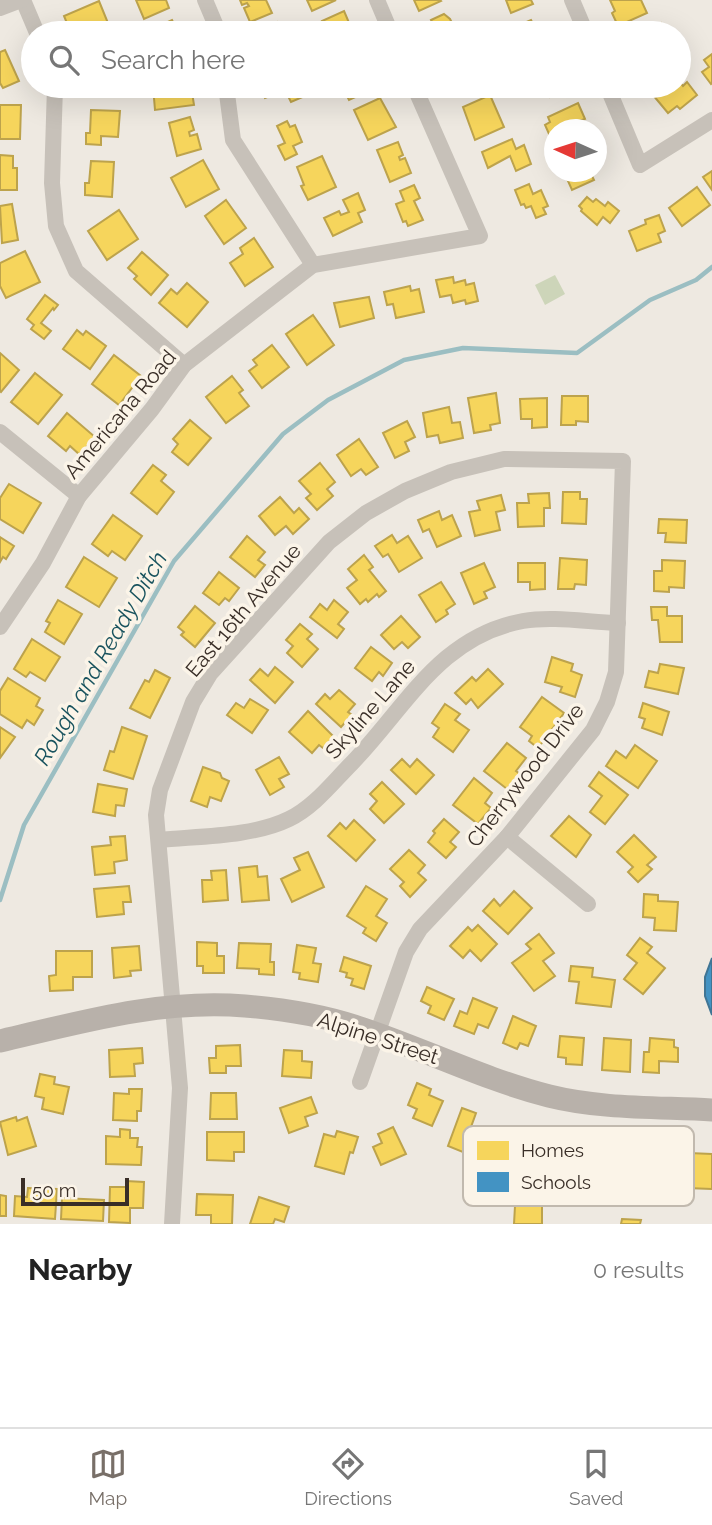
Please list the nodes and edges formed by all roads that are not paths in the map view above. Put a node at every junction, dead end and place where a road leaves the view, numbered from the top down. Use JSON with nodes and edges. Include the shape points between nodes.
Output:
{"nodes":[{"id":1,"x":22,"y":0,"type":"edge"},
{"id":2,"x":205,"y":0,"type":"edge"},
{"id":3,"x":377,"y":0,"type":"edge"},
{"id":4,"x":572,"y":0,"type":"edge"},
{"id":5,"x":0,"y":8,"type":"edge"},
{"id":6,"x":32,"y":21,"type":"edge"},
{"id":7,"x":214,"y":21,"type":"edge"},
{"id":8,"x":386,"y":21,"type":"edge"},
{"id":9,"x":581,"y":21,"type":"edge"},
{"id":10,"x":55,"y":98,"type":"edge"},
{"id":11,"x":228,"y":98,"type":"edge"},
{"id":12,"x":419,"y":98,"type":"edge"},
{"id":13,"x":612,"y":98,"type":"edge"},
{"id":14,"x":712,"y":120,"type":"edge"},
{"id":15,"x":313,"y":265,"type":"junction"},
{"id":16,"x":184,"y":365,"type":"junction"},
{"id":17,"x":0,"y":432,"type":"edge"},
{"id":18,"x":623,"y":461,"type":"joint"},
{"id":19,"x":79,"y":496,"type":"junction"},
{"id":20,"x":618,"y":623,"type":"junction"},
{"id":21,"x":0,"y":627,"type":"edge"},
{"id":22,"x":507,"y":837,"type":"junction"},
{"id":23,"x":159,"y":840,"type":"junction"},
{"id":24,"x":588,"y":904,"type":"dead end"},
{"id":25,"x":173,"y":1006,"type":"junction"},
{"id":26,"x":377,"y":1034,"type":"junction"},
{"id":27,"x":0,"y":1041,"type":"edge"},
{"id":28,"x":360,"y":1082,"type":"dead end"},
{"id":29,"x":712,"y":1110,"type":"edge"},
{"id":30,"x":172,"y":1224,"type":"edge"}],
"edges":[{"from":1,"to":5,"type":"street"},
{"from":1,"to":6,"type":"street"},
{"from":2,"to":7,"type":"street"},
{"from":3,"to":8,"type":"street"},
{"from":4,"to":9,"type":"street"},
{"from":10,"to":16,"type":"street","via":[[52,183],[56,226],[76,271]]},
{"from":11,"to":15,"type":"street","via":[[233,139]]},
{"from":12,"to":15,"type":"street","name":"Americana Road","via":[[480,236]]},
{"from":13,"to":14,"type":"street","via":[[640,165]]},
{"from":15,"to":16,"type":"street","name":"Americana Road"},
{"from":16,"to":19,"type":"street","name":"Americana Road"},
{"from":17,"to":19,"type":"street"},
{"from":18,"to":20,"type":"street","name":"Cherrywood Drive"},
{"from":18,"to":23,"type":"street","name":"East 16th Avenue","via":[[504,459],[451,472],[395,496],[329,542],[210,674],[193,702],[160,790]]},
{"from":19,"to":21,"type":"street","name":"Americana Road","via":[[43,563]]},
{"from":20,"to":22,"type":"street","name":"Cherrywood Drive","via":[[616,672],[603,711],[593,730]]},
{"from":20,"to":23,"type":"street","name":"Skyline Lane","via":[[541,620],[490,629],[440,662],[371,744],[307,809],[258,830]]},
{"from":22,"to":24,"type":"street"},
{"from":22,"to":26,"type":"street","name":"Cherrywood Drive","via":[[420,929],[406,952]]},
{"from":23,"to":25,"type":"street","name":"East 16th Avenue"},
{"from":25,"to":26,"type":"street","name":"Alpine Street","via":[[295,1012]]},
{"from":25,"to":27,"type":"street","name":"Alpine Street"},
{"from":25,"to":30,"type":"street","name":"East 16th Avenue","via":[[180,1088]]},
{"from":26,"to":28,"type":"street","name":"Cherrywood Drive"},
{"from":26,"to":29,"type":"street","name":"Alpine Street","via":[[550,1096]]}]}
